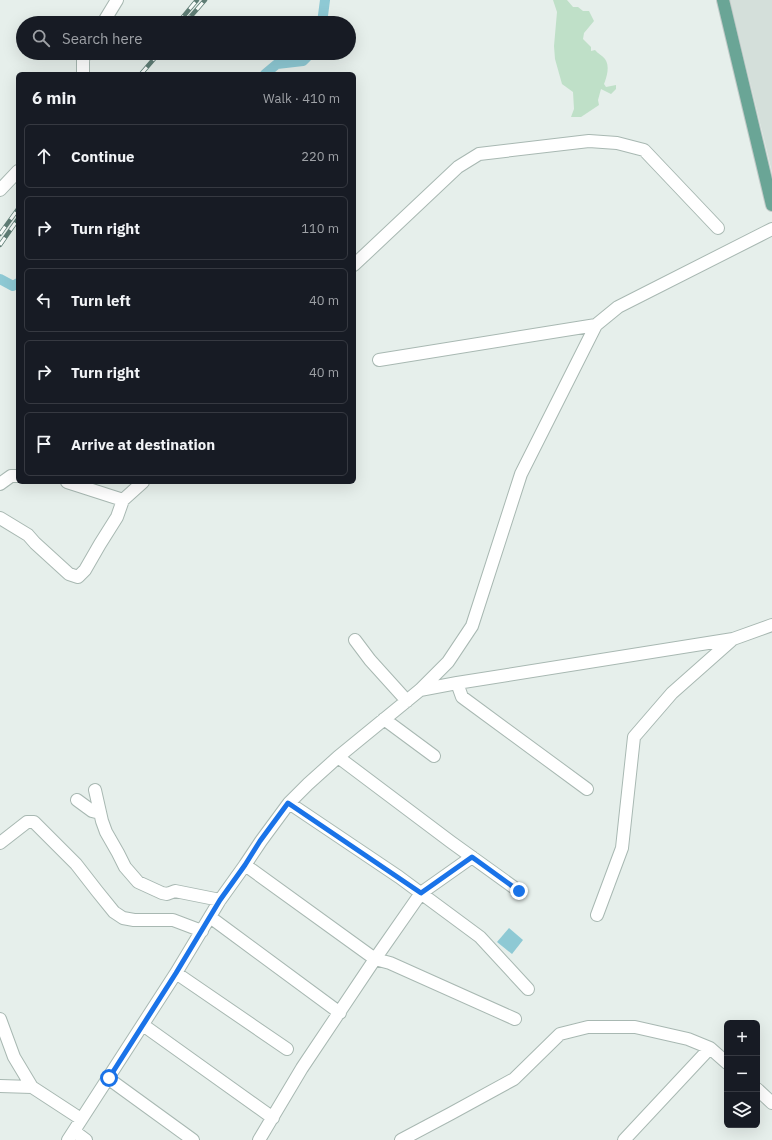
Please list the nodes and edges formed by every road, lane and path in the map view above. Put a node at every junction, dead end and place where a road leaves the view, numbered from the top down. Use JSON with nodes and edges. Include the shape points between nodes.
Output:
{"nodes":[{"id":1,"x":117,"y":0,"type":"edge"},
{"id":2,"x":723,"y":0,"type":"edge"},
{"id":3,"x":107,"y":16,"type":"edge"},
{"id":4,"x":83,"y":60,"type":"edge"},
{"id":5,"x":83,"y":72,"type":"edge"},
{"id":6,"x":16,"y":173,"type":"edge"},
{"id":7,"x":0,"y":190,"type":"edge"},
{"id":8,"x":772,"y":205,"type":"edge"},
{"id":9,"x":718,"y":228,"type":"dead end"},
{"id":10,"x":772,"y":229,"type":"edge"},
{"id":11,"x":356,"y":263,"type":"edge"},
{"id":12,"x":596,"y":325,"type":"junction"},
{"id":13,"x":379,"y":360,"type":"dead end"},
{"id":14,"x":16,"y":476,"type":"edge"},
{"id":15,"x":0,"y":484,"type":"edge"},
{"id":16,"x":74,"y":484,"type":"edge"},
{"id":17,"x":141,"y":484,"type":"edge"},
{"id":18,"x":123,"y":500,"type":"junction"},
{"id":19,"x":0,"y":518,"type":"edge"},
{"id":20,"x":772,"y":625,"type":"edge"},
{"id":21,"x":733,"y":639,"type":"junction"},
{"id":22,"x":355,"y":640,"type":"dead end"},
{"id":23,"x":432,"y":678,"type":"junction"},
{"id":24,"x":457,"y":683,"type":"junction"},
{"id":25,"x":443,"y":686,"type":"junction"},
{"id":26,"x":420,"y":690,"type":"junction"},
{"id":27,"x":462,"y":697,"type":"junction"},
{"id":28,"x":407,"y":701,"type":"junction"},
{"id":29,"x":384,"y":719,"type":"junction"},
{"id":30,"x":434,"y":756,"type":"dead end"},
{"id":31,"x":338,"y":757,"type":"junction"},
{"id":32,"x":587,"y":789,"type":"dead end"},
{"id":33,"x":95,"y":790,"type":"dead end"},
{"id":34,"x":77,"y":800,"type":"dead end"},
{"id":35,"x":288,"y":803,"type":"junction"},
{"id":36,"x":100,"y":813,"type":"junction"},
{"id":37,"x":0,"y":843,"type":"edge"},
{"id":38,"x":472,"y":857,"type":"junction"},
{"id":39,"x":245,"y":865,"type":"junction"},
{"id":40,"x":519,"y":891,"type":"dead end"},
{"id":41,"x":421,"y":893,"type":"junction"},
{"id":42,"x":220,"y":900,"type":"junction"},
{"id":43,"x":597,"y":915,"type":"dead end"},
{"id":44,"x":210,"y":917,"type":"junction"},
{"id":45,"x":202,"y":931,"type":"junction"},
{"id":46,"x":375,"y":959,"type":"junction"},
{"id":47,"x":176,"y":973,"type":"junction"},
{"id":48,"x":528,"y":989,"type":"dead end"},
{"id":49,"x":340,"y":1013,"type":"junction"},
{"id":50,"x":0,"y":1019,"type":"edge"},
{"id":51,"x":515,"y":1019,"type":"dead end"},
{"id":52,"x":142,"y":1025,"type":"junction"},
{"id":53,"x":710,"y":1048,"type":"junction"},
{"id":54,"x":287,"y":1049,"type":"dead end"},
{"id":55,"x":724,"y":1060,"type":"edge"},
{"id":56,"x":109,"y":1078,"type":"junction"},
{"id":57,"x":0,"y":1086,"type":"edge"},
{"id":58,"x":32,"y":1088,"type":"junction"},
{"id":59,"x":760,"y":1092,"type":"edge"},
{"id":60,"x":772,"y":1103,"type":"edge"},
{"id":61,"x":272,"y":1118,"type":"junction"},
{"id":62,"x":81,"y":1119,"type":"junction"},
{"id":63,"x":71,"y":1135,"type":"edge"},
{"id":64,"x":86,"y":1140,"type":"edge"},
{"id":65,"x":192,"y":1140,"type":"edge"},
{"id":66,"x":259,"y":1140,"type":"edge"},
{"id":67,"x":400,"y":1140,"type":"edge"},
{"id":68,"x":624,"y":1140,"type":"edge"}],
"edges":[{"from":1,"to":3,"type":"street"},
{"from":2,"to":8,"type":"main road"},
{"from":4,"to":5,"type":"street"},
{"from":6,"to":7,"type":"street"},
{"from":9,"to":11,"type":"street","via":[[644,150],[617,143],[589,142],[479,154],[458,167]]},
{"from":10,"to":12,"type":"street","via":[[618,307]]},
{"from":12,"to":13,"type":"street"},
{"from":12,"to":23,"type":"street","via":[[521,474],[472,626],[448,662]]},
{"from":14,"to":15,"type":"street","via":[[11,476]]},
{"from":16,"to":18,"type":"street"},
{"from":17,"to":18,"type":"street"},
{"from":18,"to":19,"type":"street","via":[[117,517],[86,570],[78,577],[69,574],[28,535]]},
{"from":20,"to":21,"type":"street"},
{"from":21,"to":24,"type":"street"},
{"from":21,"to":43,"type":"street","via":[[672,693],[634,737],[622,848]]},
{"from":22,"to":28,"type":"street"},
{"from":23,"to":25,"type":"street"},
{"from":23,"to":26,"type":"street"},
{"from":24,"to":25,"type":"street"},
{"from":24,"to":27,"type":"street"},
{"from":25,"to":26,"type":"street"},
{"from":25,"to":27,"type":"street"},
{"from":26,"to":28,"type":"street"},
{"from":27,"to":32,"type":"street"},
{"from":28,"to":29,"type":"street"},
{"from":29,"to":30,"type":"street"},
{"from":29,"to":31,"type":"street"},
{"from":31,"to":35,"type":"street"},
{"from":31,"to":38,"type":"street"},
{"from":33,"to":36,"type":"street"},
{"from":34,"to":36,"type":"street","via":[[92,811]]},
{"from":35,"to":39,"type":"street"},
{"from":35,"to":41,"type":"street"},
{"from":36,"to":42,"type":"street","via":[[106,832],[125,867],[138,882],[162,894],[175,891]]},
{"from":37,"to":45,"type":"street","via":[[27,822],[34,822],[76,864],[114,912],[123,918],[173,920]]},
{"from":38,"to":40,"type":"street"},
{"from":38,"to":41,"type":"street"},
{"from":39,"to":42,"type":"street"},
{"from":39,"to":46,"type":"street"},
{"from":41,"to":46,"type":"street"},
{"from":41,"to":48,"type":"street","via":[[480,937]]},
{"from":42,"to":44,"type":"street"},
{"from":44,"to":45,"type":"street"},
{"from":44,"to":49,"type":"street"},
{"from":45,"to":47,"type":"street"},
{"from":46,"to":49,"type":"street"},
{"from":46,"to":51,"type":"street","via":[[390,963]]},
{"from":47,"to":52,"type":"street"},
{"from":47,"to":54,"type":"street"},
{"from":49,"to":61,"type":"street"},
{"from":50,"to":58,"type":"street","via":[[14,1057]]},
{"from":52,"to":56,"type":"street"},
{"from":52,"to":61,"type":"street"},
{"from":53,"to":55,"type":"street"},
{"from":53,"to":67,"type":"street","via":[[688,1039],[635,1027],[588,1027],[560,1034],[514,1079]]},
{"from":53,"to":68,"type":"street"},
{"from":56,"to":62,"type":"street"},
{"from":56,"to":65,"type":"street"},
{"from":57,"to":58,"type":"street"},
{"from":58,"to":62,"type":"street"},
{"from":59,"to":60,"type":"street"},
{"from":61,"to":66,"type":"street"},
{"from":62,"to":63,"type":"street"},
{"from":63,"to":64,"type":"street"}]}
